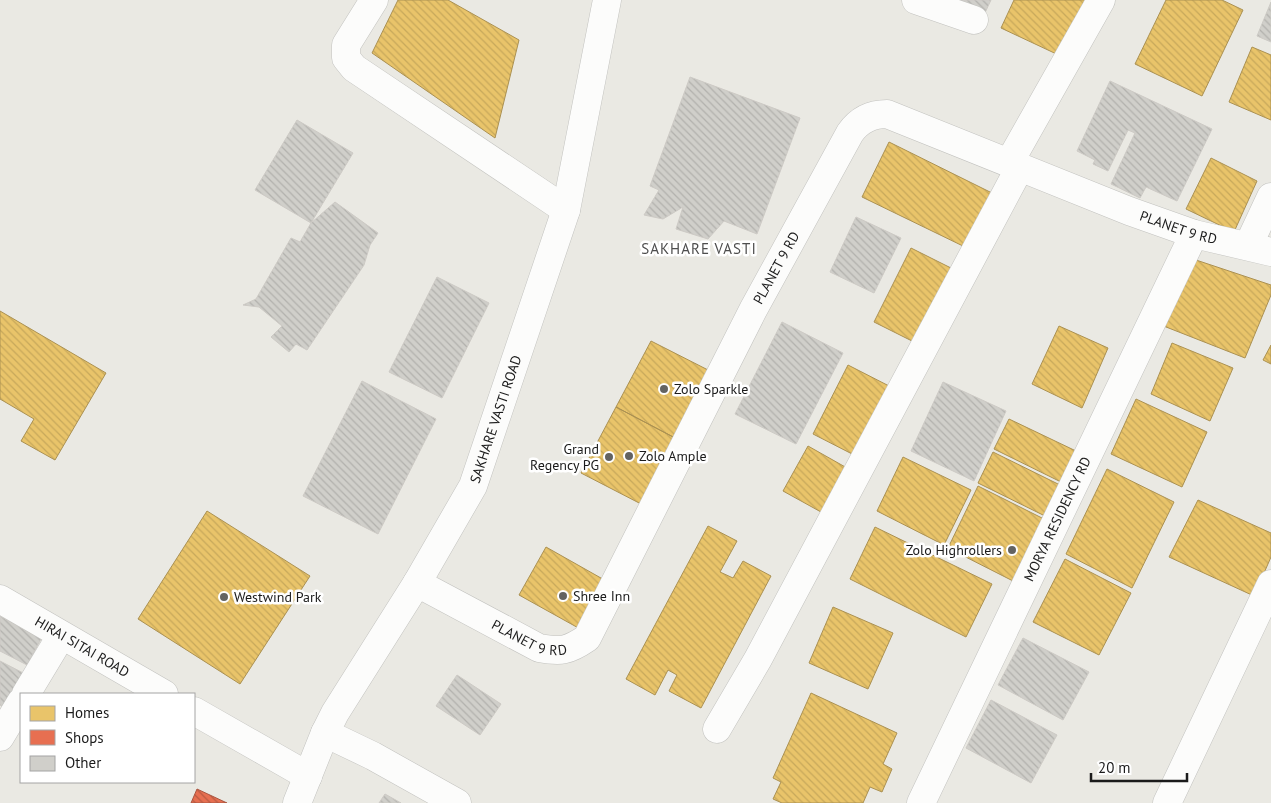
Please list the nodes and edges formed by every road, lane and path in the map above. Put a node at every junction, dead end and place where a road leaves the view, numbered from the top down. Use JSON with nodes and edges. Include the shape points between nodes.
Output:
{"nodes":[{"id":1,"x":374,"y":0,"type":"edge"},
{"id":2,"x":916,"y":0,"type":"edge"},
{"id":3,"x":1101,"y":0,"type":"edge"},
{"id":4,"x":600,"y":3,"type":"edge"},
{"id":5,"x":974,"y":20,"type":"dead end"},
{"id":6,"x":1014,"y":165,"type":"junction"},
{"id":7,"x":1271,"y":197,"type":"edge"},
{"id":8,"x":566,"y":210,"type":"junction"},
{"id":9,"x":1194,"y":234,"type":"junction"},
{"id":10,"x":1259,"y":249,"type":"edge"},
{"id":11,"x":417,"y":583,"type":"junction"},
{"id":12,"x":1271,"y":584,"type":"edge"},
{"id":13,"x":0,"y":598,"type":"edge"},
{"id":14,"x":61,"y":636,"type":"junction"},
{"id":15,"x":27,"y":693,"type":"edge"},
{"id":16,"x":162,"y":693,"type":"edge"},
{"id":17,"x":20,"y":704,"type":"edge"},
{"id":18,"x":195,"y":712,"type":"edge"},
{"id":19,"x":717,"y":729,"type":"dead end"},
{"id":20,"x":325,"y":733,"type":"junction"},
{"id":21,"x":0,"y":737,"type":"edge"},
{"id":22,"x":308,"y":776,"type":"junction"},
{"id":23,"x":297,"y":803,"type":"edge"},
{"id":24,"x":457,"y":803,"type":"edge"},
{"id":25,"x":921,"y":803,"type":"edge"},
{"id":26,"x":1167,"y":803,"type":"edge"}],
"edges":[{"from":1,"to":8,"type":"street","via":[[346,45],[346,58],[354,68]]},
{"from":2,"to":5,"type":"street"},
{"from":3,"to":6,"type":"street"},
{"from":4,"to":8,"type":"street","name":"SAKHARE VASTI ROAD"},
{"from":6,"to":9,"type":"street","name":"PLANET 9 RD"},
{"from":6,"to":11,"type":"street","name":"PLANET 9 RD","via":[[887,114],[856,123],[752,310],[587,638],[559,652],[539,648]]},
{"from":6,"to":19,"type":"street","via":[[758,659]]},
{"from":7,"to":10,"type":"street"},
{"from":8,"to":11,"type":"street","name":"SAKHARE VASTI ROAD","via":[[473,486]]},
{"from":9,"to":10,"type":"street","name":"PLANET 9 RD"},
{"from":9,"to":25,"type":"street","name":"MORYA RESIDENCY RD"},
{"from":11,"to":20,"type":"street","name":"SAKHARE VASTI ROAD"},
{"from":12,"to":26,"type":"street"},
{"from":13,"to":14,"type":"street","name":"HIRAI SITAI ROAD"},
{"from":14,"to":15,"type":"street"},
{"from":14,"to":16,"type":"street","name":"HIRAI SITAI ROAD"},
{"from":17,"to":21,"type":"street"},
{"from":18,"to":22,"type":"street"},
{"from":20,"to":22,"type":"street","name":"SAKHARE VASTI ROAD"},
{"from":20,"to":24,"type":"street"},
{"from":22,"to":23,"type":"street","name":"SAKHARE VASTI ROAD"}]}
